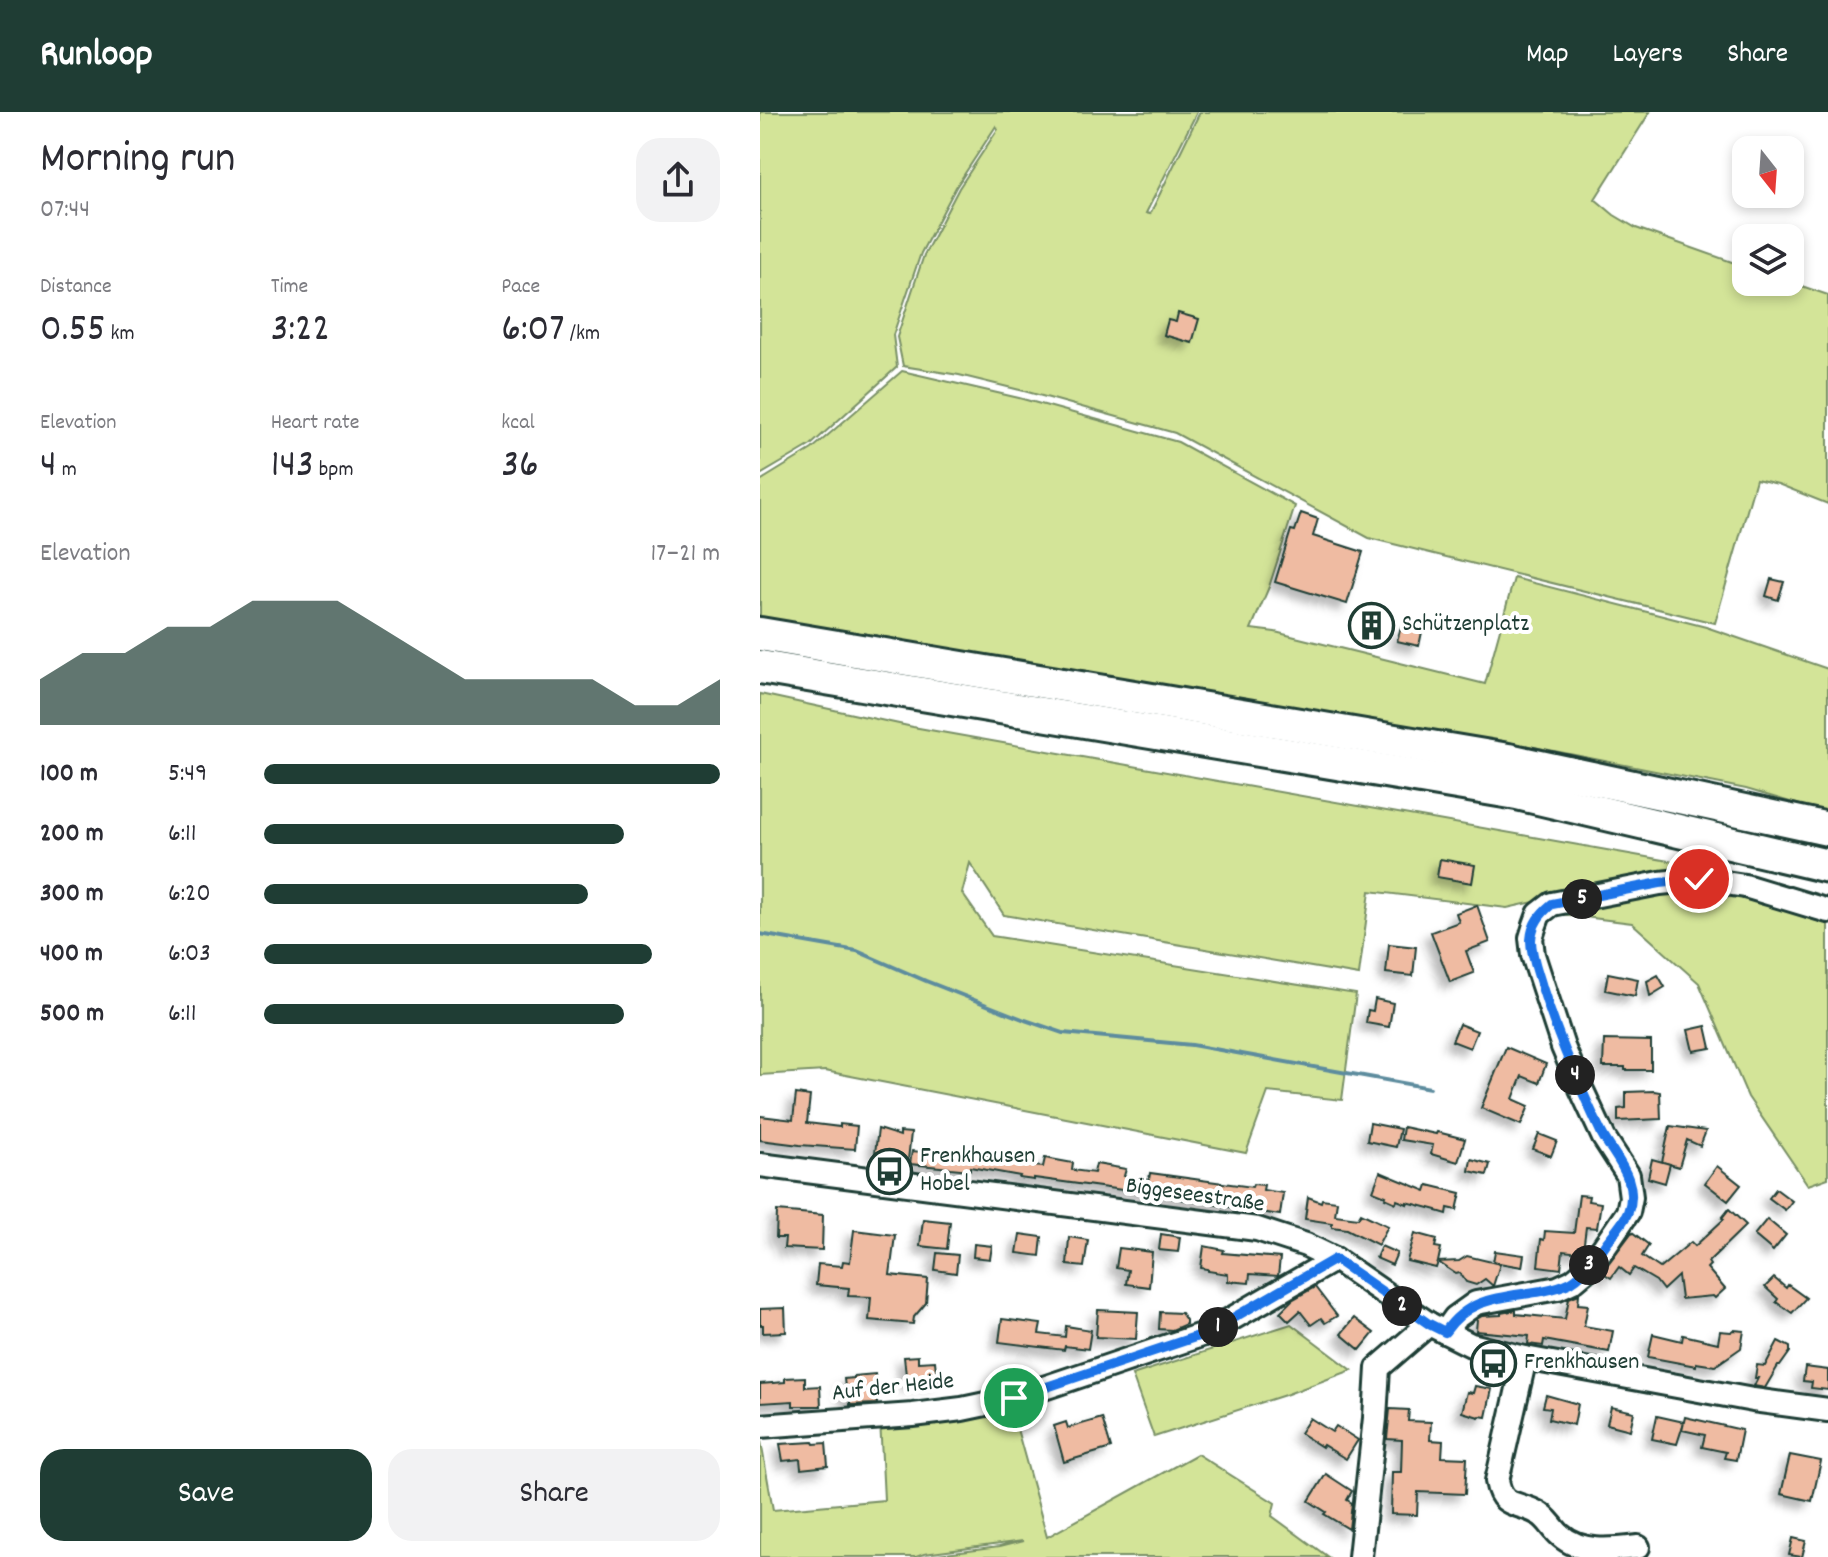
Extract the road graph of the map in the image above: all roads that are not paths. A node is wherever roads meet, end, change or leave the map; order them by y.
1 (760, 634) edge
2 (760, 667) edge
3 (1828, 829) edge
4 (1828, 866) edge
5 (1828, 911) edge
6 (760, 1165) edge
7 (1335, 1259) junction
8 (1437, 1328) junction
9 (1525, 1358) junction
10 (1828, 1410) edge
11 (760, 1426) edge
12 (1638, 1547) dead end
13 (1360, 1557) edge

1 - 3 highway
2 - 4 highway
5 - 8 street
6 - 7 street, Biggeseestraße
7 - 8 street, Biggeseestraße
7 - 11 street, Auf der Heide
8 - 9 street, Biggeseestraße
8 - 13 street
9 - 10 street, Biggeseestraße
9 - 12 street

